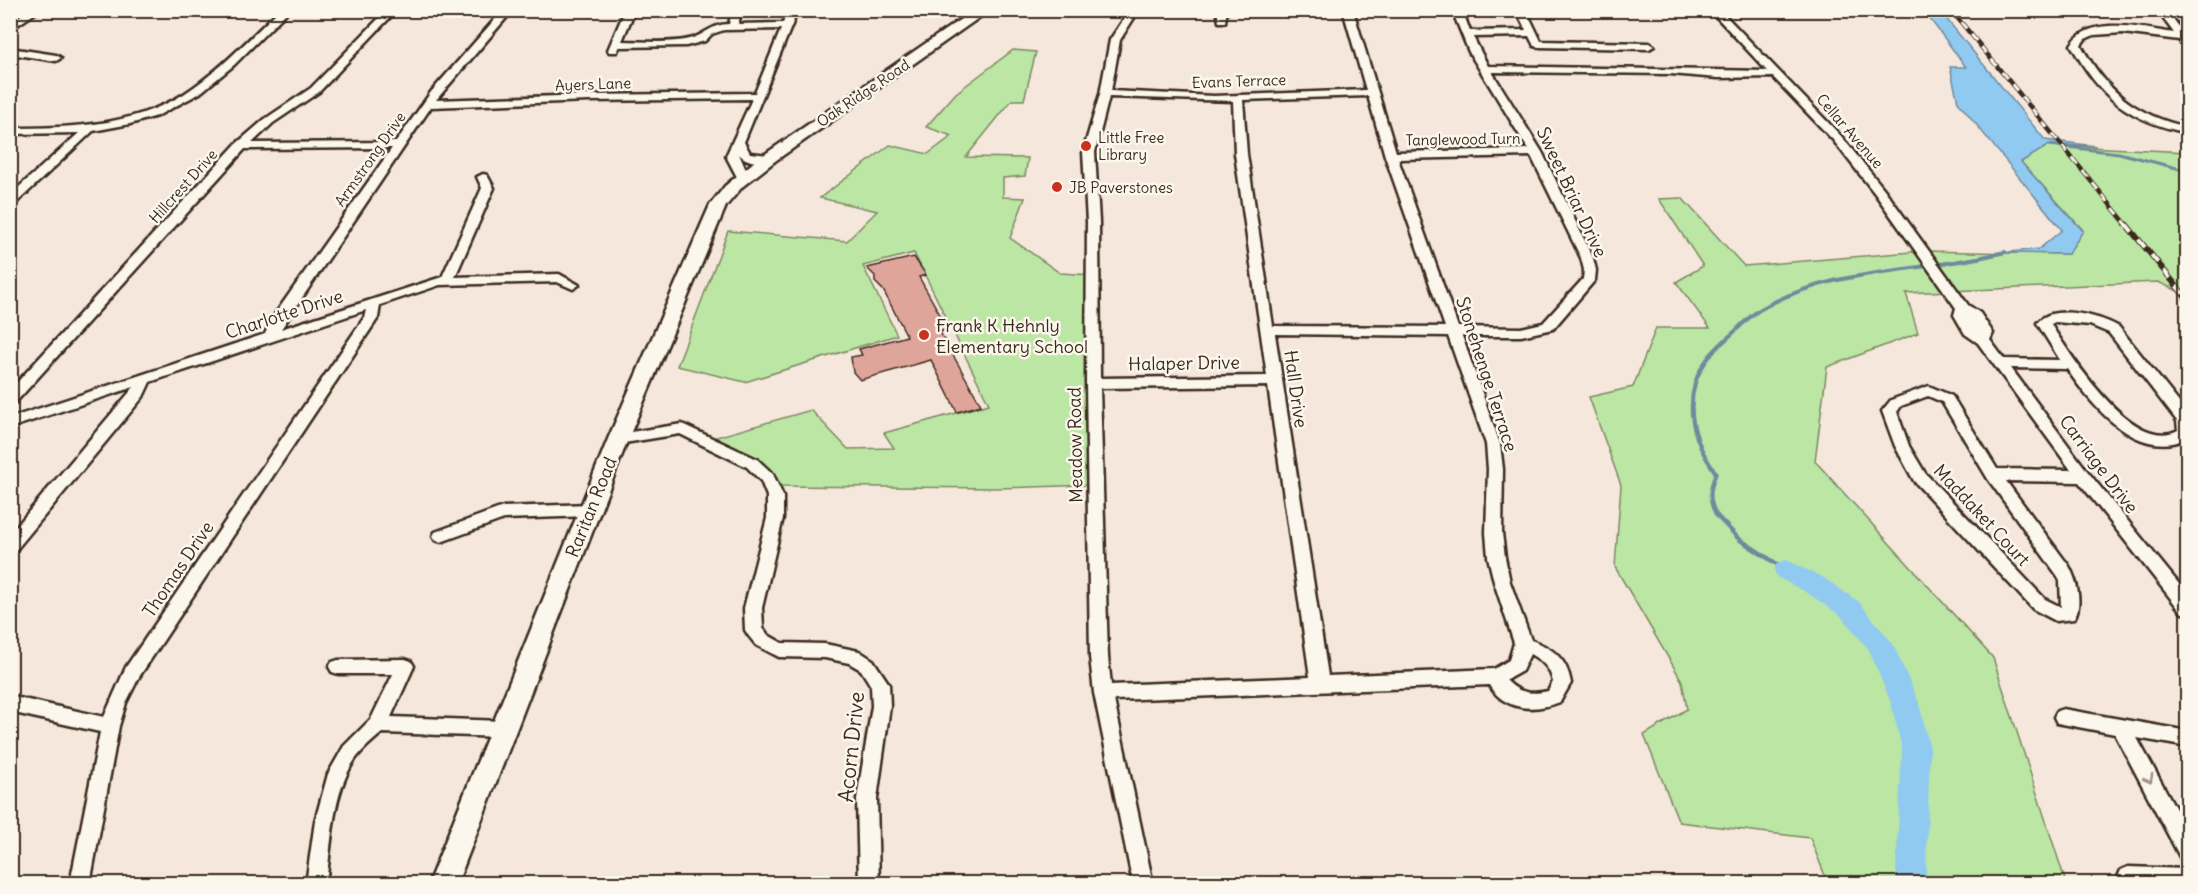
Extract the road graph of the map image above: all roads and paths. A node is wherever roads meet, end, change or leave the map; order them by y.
1 (36, 10) edge
2 (285, 10) edge
3 (393, 10) edge
4 (509, 10) edge
5 (630, 10) edge
6 (737, 10) edge
7 (794, 10) edge
8 (984, 10) edge
9 (1135, 10) edge
10 (1348, 10) edge
11 (1457, 10) edge
12 (1521, 10) edge
13 (1714, 10) edge
14 (2161, 10) edge
15 (733, 26) junction
16 (788, 26) junction
17 (10, 27) edge
18 (1531, 33) junction
19 (1467, 34) junction
20 (2185, 40) edge
21 (1649, 46) dead end
22 (10, 51) edge
23 (56, 58) dead end
24 (1484, 69) junction
25 (1774, 74) junction
26 (1373, 93) junction
27 (1105, 94) junction
28 (759, 96) junction
29 (1238, 98) junction
30 (427, 104) junction
31 (88, 130) junction
32 (2187, 130) edge
33 (10, 131) edge
34 (739, 143) junction
35 (397, 145) junction
36 (240, 146) junction
37 (1536, 152) junction
38 (1391, 156) junction
39 (769, 158) junction
40 (483, 177) dead end
41 (743, 177) junction
42 (10, 202) edge
43 (448, 279) junction
44 (573, 285) dead end
45 (1947, 286) joint
46 (374, 303) junction
47 (1268, 330) junction
48 (1453, 331) junction
49 (271, 337) junction
50 (1998, 363) junction
51 (2072, 365) junction
52 (144, 379) junction
53 (1275, 381) junction
54 (1093, 383) junction
55 (10, 400) edge
56 (10, 423) edge
57 (618, 439) junction
58 (1993, 475) junction
59 (2083, 476) junction
60 (590, 510) junction
61 (441, 536) dead end
62 (10, 546) edge
63 (2187, 608) edge
64 (1523, 645) junction
65 (338, 667) dead end
66 (1494, 677) junction
67 (1320, 684) junction
68 (1103, 693) junction
69 (10, 704) edge
70 (2063, 717) dead end
71 (378, 725) junction
72 (110, 726) junction
73 (2121, 727) junction
74 (503, 729) junction
75 (2187, 739) edge
76 (2187, 852) edge
77 (2128, 877) dead end
78 (2187, 879) edge
79 (80, 884) edge
80 (316, 884) edge
81 (442, 884) edge
82 (869, 884) edge
83 (1143, 884) edge

1 - 17 street
2 - 31 street
3 - 36 street, Hillcrest Drive
4 - 30 street, Armstrong Drive
5 - 15 street
6 - 15 street
7 - 16 street
8 - 39 main road, Oak Ridge Road
9 - 27 street, Meadow Road
10 - 26 street, Stonehenge Terrace
11 - 19 street, Sweet Briar Drive
12 - 18 street
13 - 25 street, Cellar Avenue
14 - 20 street
15 - 16 street
16 - 28 street
18 - 19 street
18 - 21 street
19 - 24 street, Sweet Briar Drive
20 - 32 street
22 - 23 street
24 - 25 street
24 - 37 street, Sweet Briar Drive
25 - 45 street, Cellar Avenue
26 - 29 street, Evans Terrace
26 - 38 street, Stonehenge Terrace
27 - 29 street, Evans Terrace
27 - 54 street, Meadow Road
28 - 30 street, Ayers Lane
28 - 34 street
29 - 47 street, Hall Drive
30 - 35 street, Armstrong Drive
31 - 33 street
31 - 42 street
34 - 39 street
34 - 41 street
35 - 36 street
35 - 49 street, Armstrong Drive
36 - 55 street, Hillcrest Drive
37 - 38 street, Tanglewood Turn
37 - 48 street, Sweet Briar Drive
38 - 48 street, Stonehenge Terrace
39 - 41 main road, Oak Ridge Road
40 - 43 street
41 - 57 main road, Raritan Road
43 - 44 street, Charlotte Drive
43 - 46 street, Charlotte Drive
45 - 50 street, Carriage Drive
46 - 49 street, Charlotte Drive
46 - 72 street, Thomas Drive
47 - 48 street, Sweet Briar Drive
47 - 53 street, Hall Drive
48 - 64 street, Stonehenge Terrace
49 - 52 street, Charlotte Drive
50 - 51 street
50 - 59 street, Carriage Drive
51 - 51 street
52 - 56 street, Charlotte Drive
52 - 62 street
53 - 54 street, Halaper Drive
53 - 67 street, Hall Drive
54 - 68 street, Meadow Road
57 - 60 main road, Raritan Road
57 - 82 street, Acorn Drive
58 - 58 street, Maddaket Court
58 - 59 street, Maddaket Court
59 - 63 street, Carriage Drive
60 - 61 street
60 - 74 main road, Raritan Road
64 - 66 street
64 - 66 street
65 - 71 street
66 - 67 street
67 - 68 street
68 - 83 street, Meadow Road
69 - 72 street
70 - 73 street
71 - 74 street
71 - 80 street
72 - 79 street, Thomas Drive
73 - 75 street
73 -> 76 street
74 - 81 main road, Raritan Road
77 - 78 street

